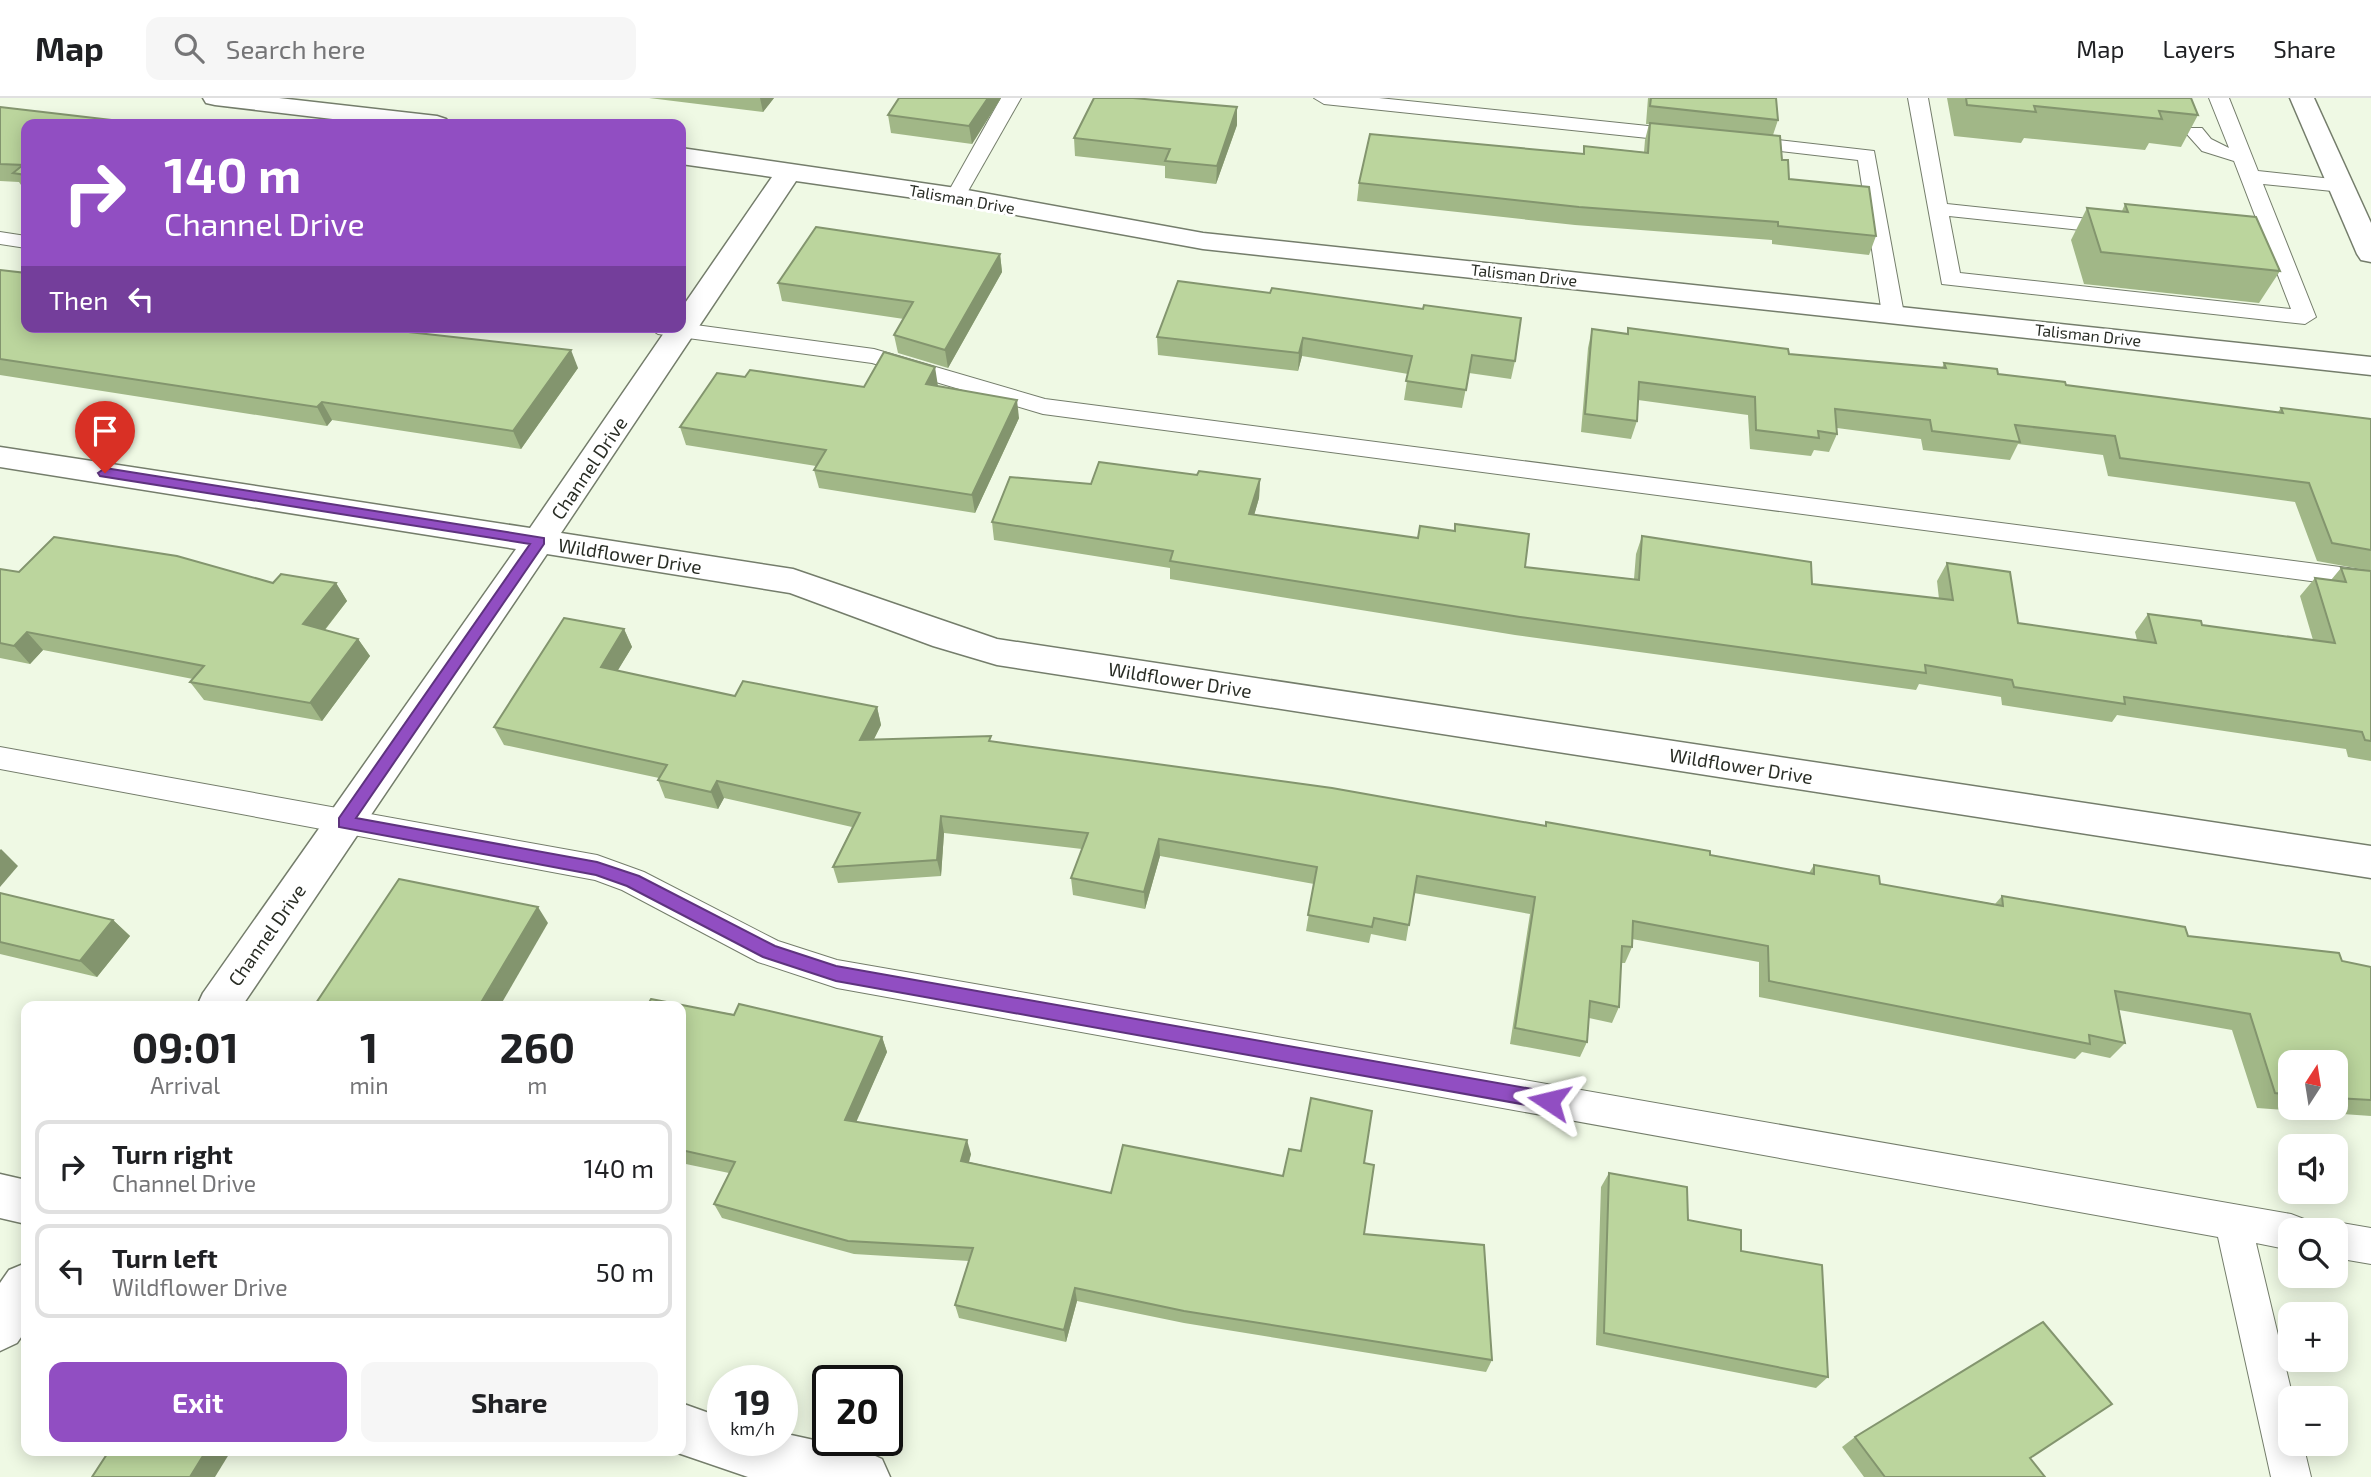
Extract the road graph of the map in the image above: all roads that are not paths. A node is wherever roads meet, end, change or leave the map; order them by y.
1 (215, 98) edge
2 (1011, 98) edge
3 (1324, 98) edge
4 (1918, 98) edge
5 (2302, 98) edge
6 (2214, 100) edge
7 (394, 119) edge
8 (2195, 132) edge
9 (686, 157) edge
10 (2245, 167) junction
11 (789, 171) junction
12 (2342, 186) junction
13 (956, 196) junction
14 (1938, 209) junction
15 (2140, 230) edge
16 (0, 238) edge
17 (21, 241) edge
18 (2248, 241) edge
19 (2275, 244) junction
20 (2371, 254) edge
21 (686, 308) edge
22 (1893, 314) junction
23 (686, 331) edge
24 (668, 333) edge
25 (2371, 366) edge
26 (0, 457) edge
27 (539, 541) junction
28 (2371, 580) edge
29 (0, 758) edge
30 (344, 823) junction
31 (2371, 862) edge
32 (221, 1001) edge
33 (0, 1196) edge
34 (21, 1201) edge
35 (2234, 1223) junction
36 (2278, 1230) edge
37 (2348, 1242) edge
38 (2371, 1246) edge
39 (21, 1294) edge
40 (0, 1326) edge
41 (686, 1431) edge
42 (864, 1477) edge
43 (2291, 1477) edge

1 - 7 street
2 - 13 lane
3 - 22 lane
4 - 14 lane
5 - 12 street
6 - 10 lane
8 - 10 lane
9 - 11 street, Talisman Drive
10 - 12 lane
10 - 19 lane
11 - 13 street, Talisman Drive
11 - 21 street, Channel Drive
12 - 20 street
13 - 22 street, Talisman Drive
14 - 15 lane
14 - 19 lane
16 - 17 lane
18 - 19 lane
22 - 25 street, Talisman Drive
23 - 28 lane
24 - 27 street, Channel Drive
26 - 27 street, Wildflower Drive
27 - 30 street, Channel Drive
27 - 31 street, Wildflower Drive
29 - 30 lane
30 - 32 street, Channel Drive
30 - 35 lane
33 - 34 street
35 - 36 lane
35 - 43 lane
37 - 38 lane
39 - 40 street
41 - 42 street

